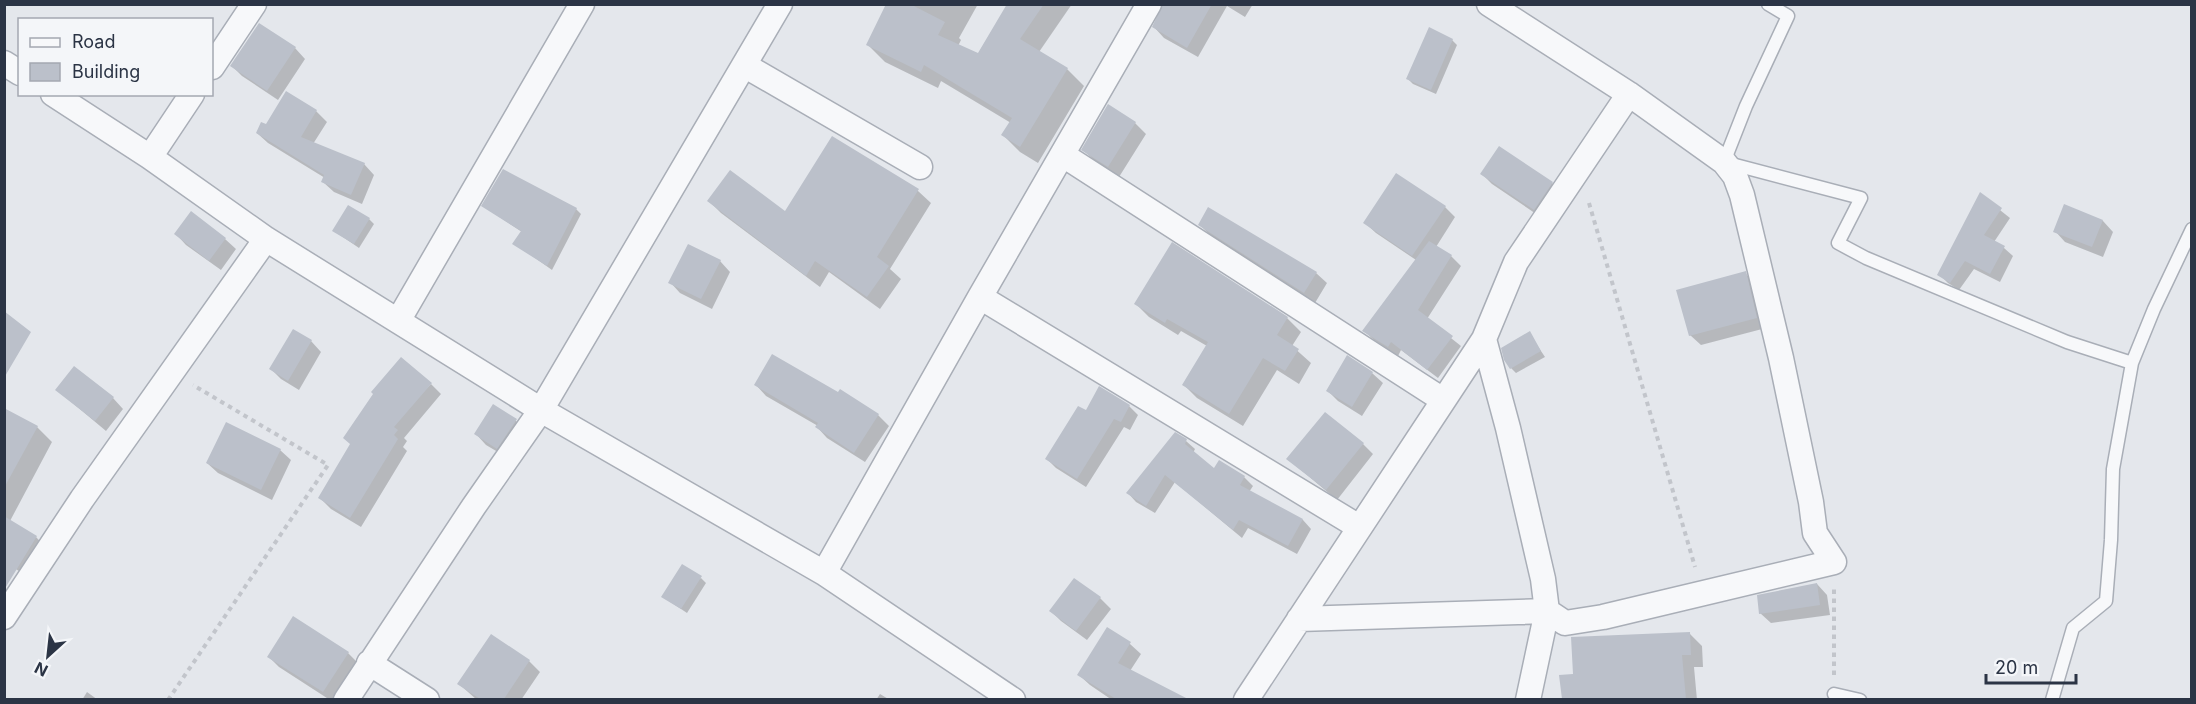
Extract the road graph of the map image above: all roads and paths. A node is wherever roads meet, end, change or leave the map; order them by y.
1 (254, 4) edge
2 (582, 4) edge
3 (780, 4) edge
4 (1149, 4) edge
5 (1489, 4) edge
6 (1768, 4) edge
7 (4, 63) edge
8 (213, 65) edge
9 (744, 65) junction
10 (18, 72) edge
11 (1629, 94) junction
12 (56, 96) edge
13 (191, 96) edge
14 (1063, 155) junction
15 (150, 157) junction
16 (1724, 162) junction
17 (920, 167) dead end
18 (1579, 170) junction
19 (2192, 229) edge
20 (266, 239) junction
21 (980, 297) junction
22 (398, 321) junction
23 (1484, 339) junction
24 (2132, 363) junction
25 (172, 373) junction
26 (1443, 400) junction
27 (541, 410) junction
28 (1359, 527) junction
29 (1834, 562) junction
30 (824, 573) junction
31 (12, 591) edge
32 (1702, 592) junction
33 (1547, 611) junction
34 (4, 617) edge
35 (1299, 620) junction
36 (369, 663) junction
37 (1834, 694) joint
38 (168, 699) edge
39 (346, 699) edge
40 (427, 699) edge
41 (1013, 699) edge
42 (1246, 699) edge
43 (1528, 699) edge
44 (1860, 699) edge
45 (2052, 699) edge

1 - 8 street
2 - 22 street
3 - 9 street
4 - 14 street
5 - 11 street
6 - 16 lane
7 - 10 street
9 - 17 street
9 - 27 street
11 - 16 street
11 - 18 street
12 - 15 street
13 - 15 street
14 - 21 street
14 - 26 street
15 - 20 street
16 - 24 lane
16 - 29 street
18 - 23 street
18 - 32 path
19 - 24 lane
20 - 22 street
20 - 25 street
21 - 28 street
21 - 30 street
22 - 27 street
23 - 26 street
23 - 33 street
24 - 45 lane
25 - 31 street
25 - 38 path
26 - 28 street
27 - 30 street
27 - 36 street
28 - 35 street
29 - 32 street
29 - 37 path
30 - 41 street
31 - 34 street
32 - 33 street
33 - 35 street
33 - 43 street
35 - 42 street
36 - 39 street
36 - 40 street
37 - 44 lane

